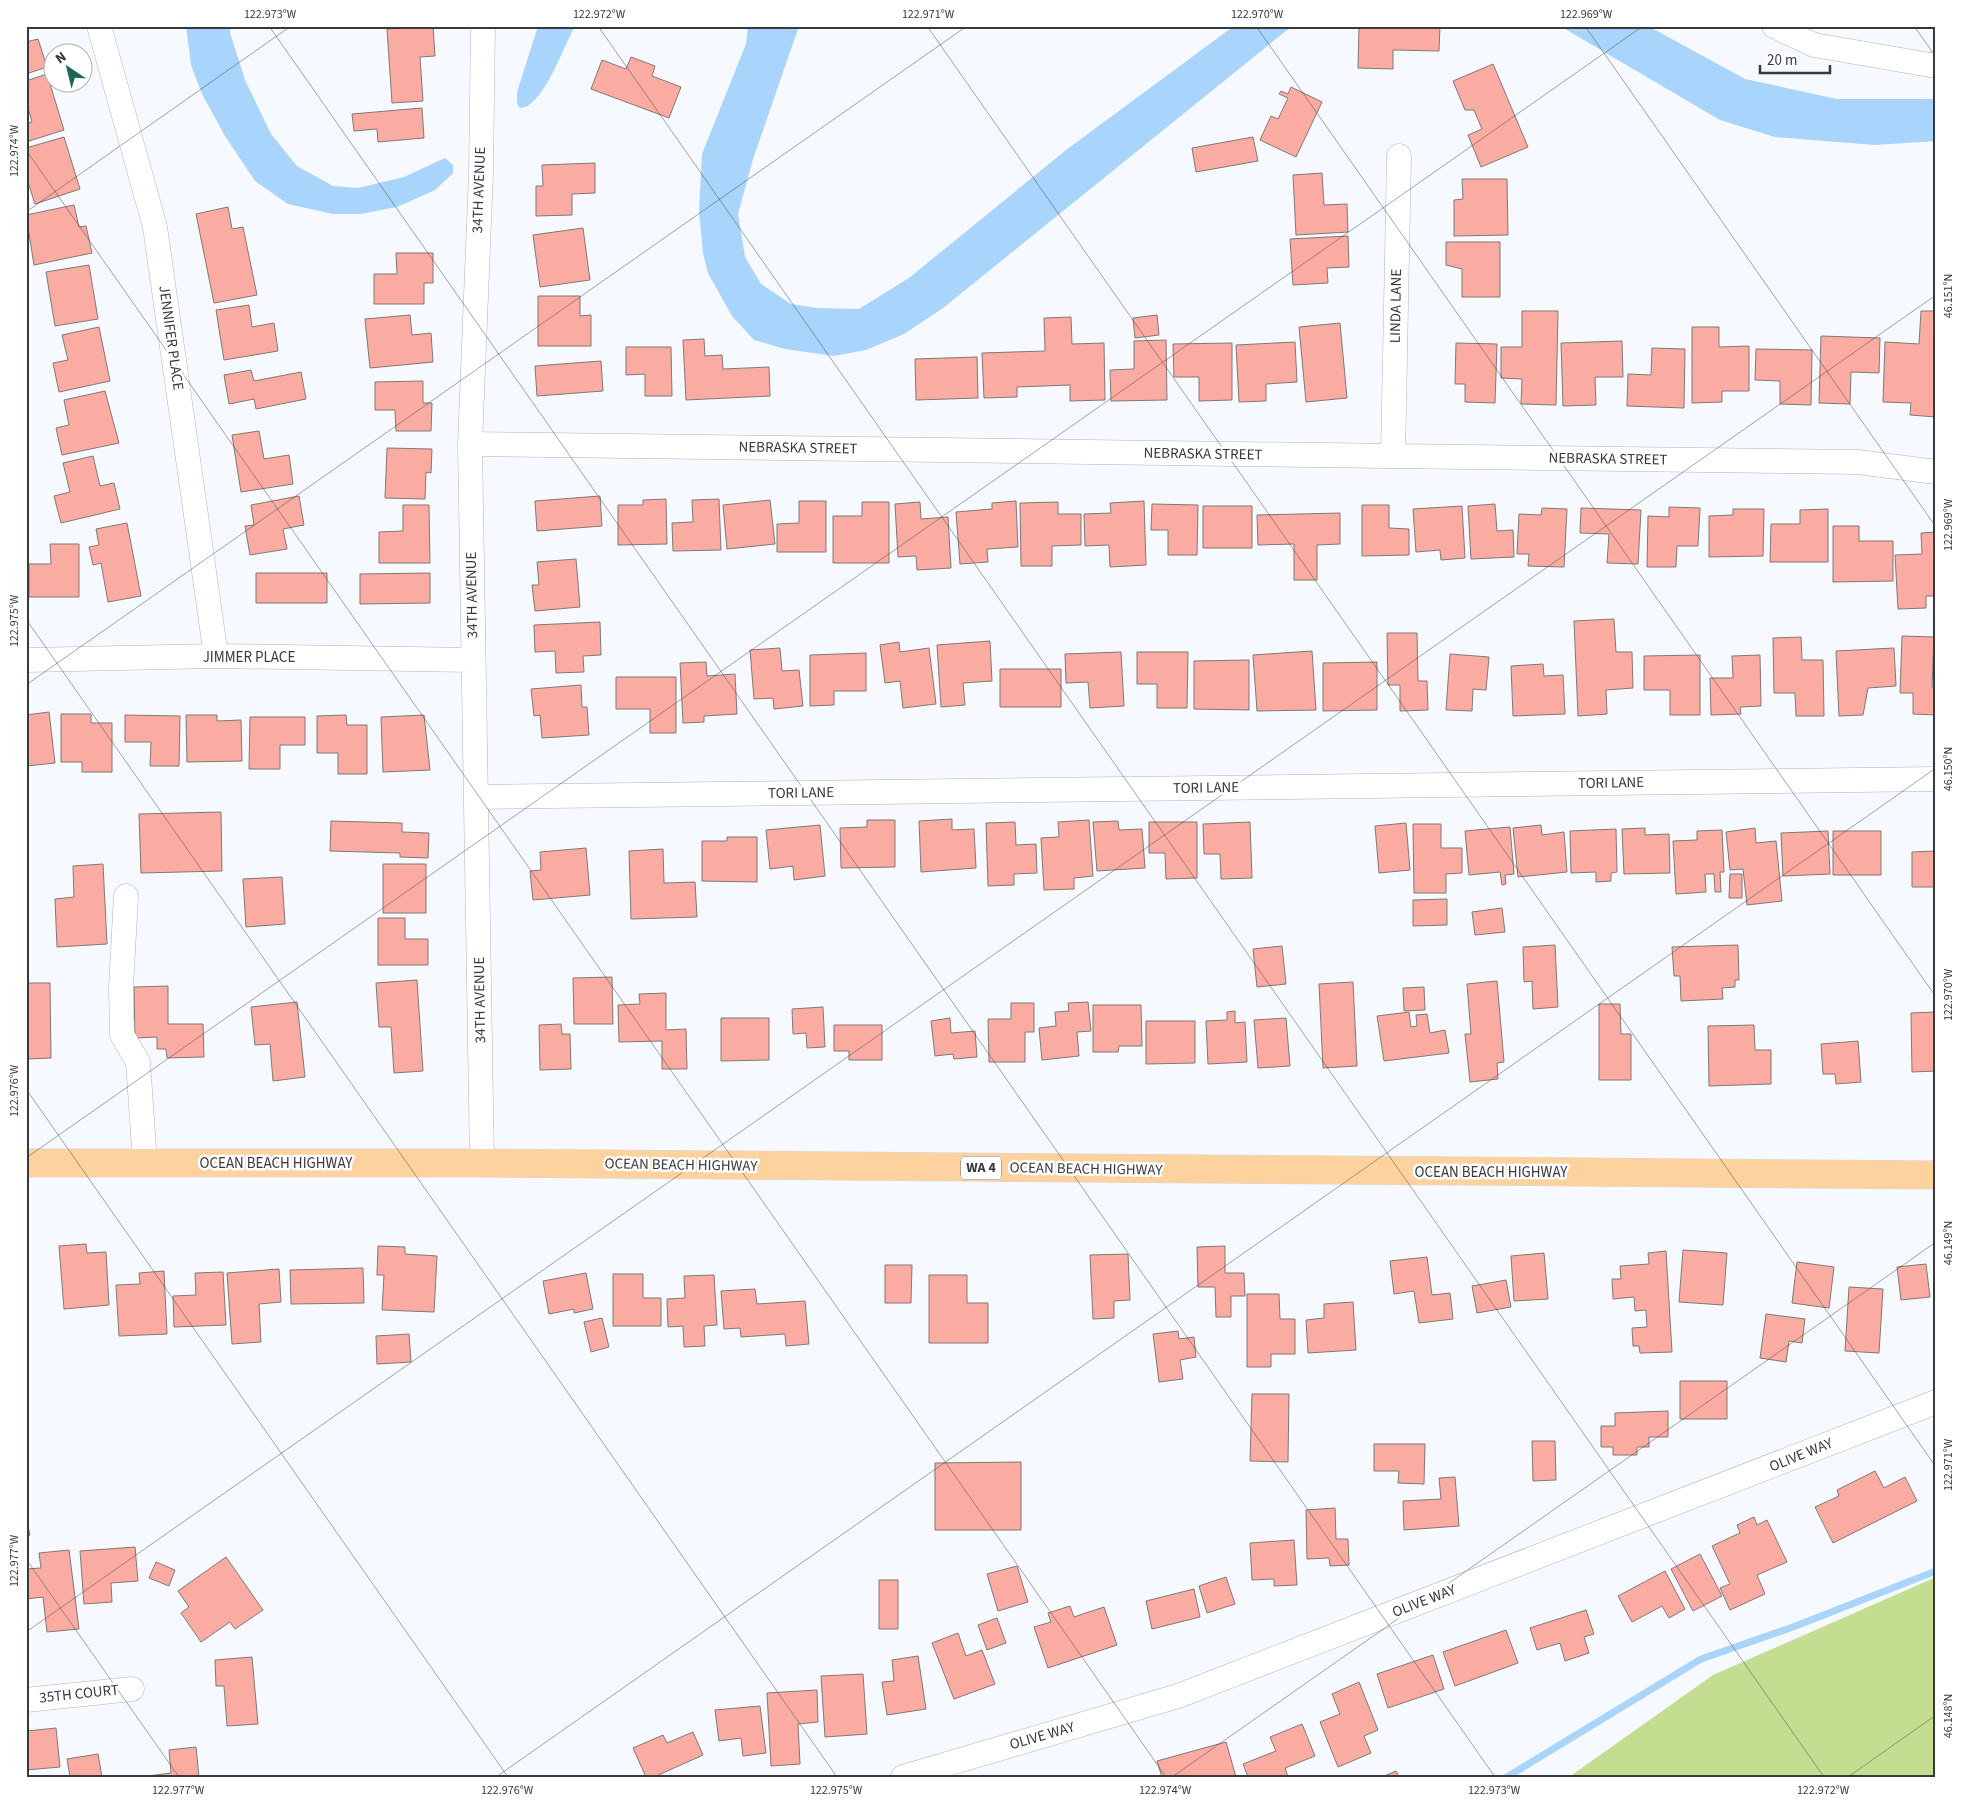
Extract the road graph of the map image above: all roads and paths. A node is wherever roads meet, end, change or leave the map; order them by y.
1 (99, 26) edge
2 (483, 26) edge
3 (1774, 26) edge
4 (1936, 64) edge
5 (1398, 156) dead end
6 (470, 444) junction
7 (1392, 456) junction
8 (1936, 472) edge
9 (216, 656) junction
10 (26, 660) edge
11 (472, 660) junction
12 (1936, 779) edge
13 (477, 798) junction
14 (126, 896) dead end
15 (26, 1163) edge
16 (482, 1163) junction
17 (145, 1164) junction
18 (1936, 1175) edge
19 (1936, 1402) edge
20 (132, 1689) dead end
21 (26, 1700) edge
22 (903, 1777) edge

1 - 9 street, JENNIFER PLACE
2 - 6 street, 34TH AVENUE
3 - 4 street
5 - 7 street, LINDA LANE
6 - 7 street, NEBRASKA STREET
6 - 11 street, 34TH AVENUE
7 - 8 street, NEBRASKA STREET
9 - 10 street, JIMMER PLACE
9 - 11 street, JIMMER PLACE
11 - 13 street, 34TH AVENUE
12 - 13 street, TORI LANE
13 - 16 street, 34TH AVENUE
14 - 17 street
15 - 17 main road, OCEAN BEACH HIGHWAY / WA 4
16 - 17 main road, OCEAN BEACH HIGHWAY / WA 4
16 - 18 main road, OCEAN BEACH HIGHWAY / WA 4
19 - 22 street, OLIVE WAY
20 - 21 street, 35TH COURT

